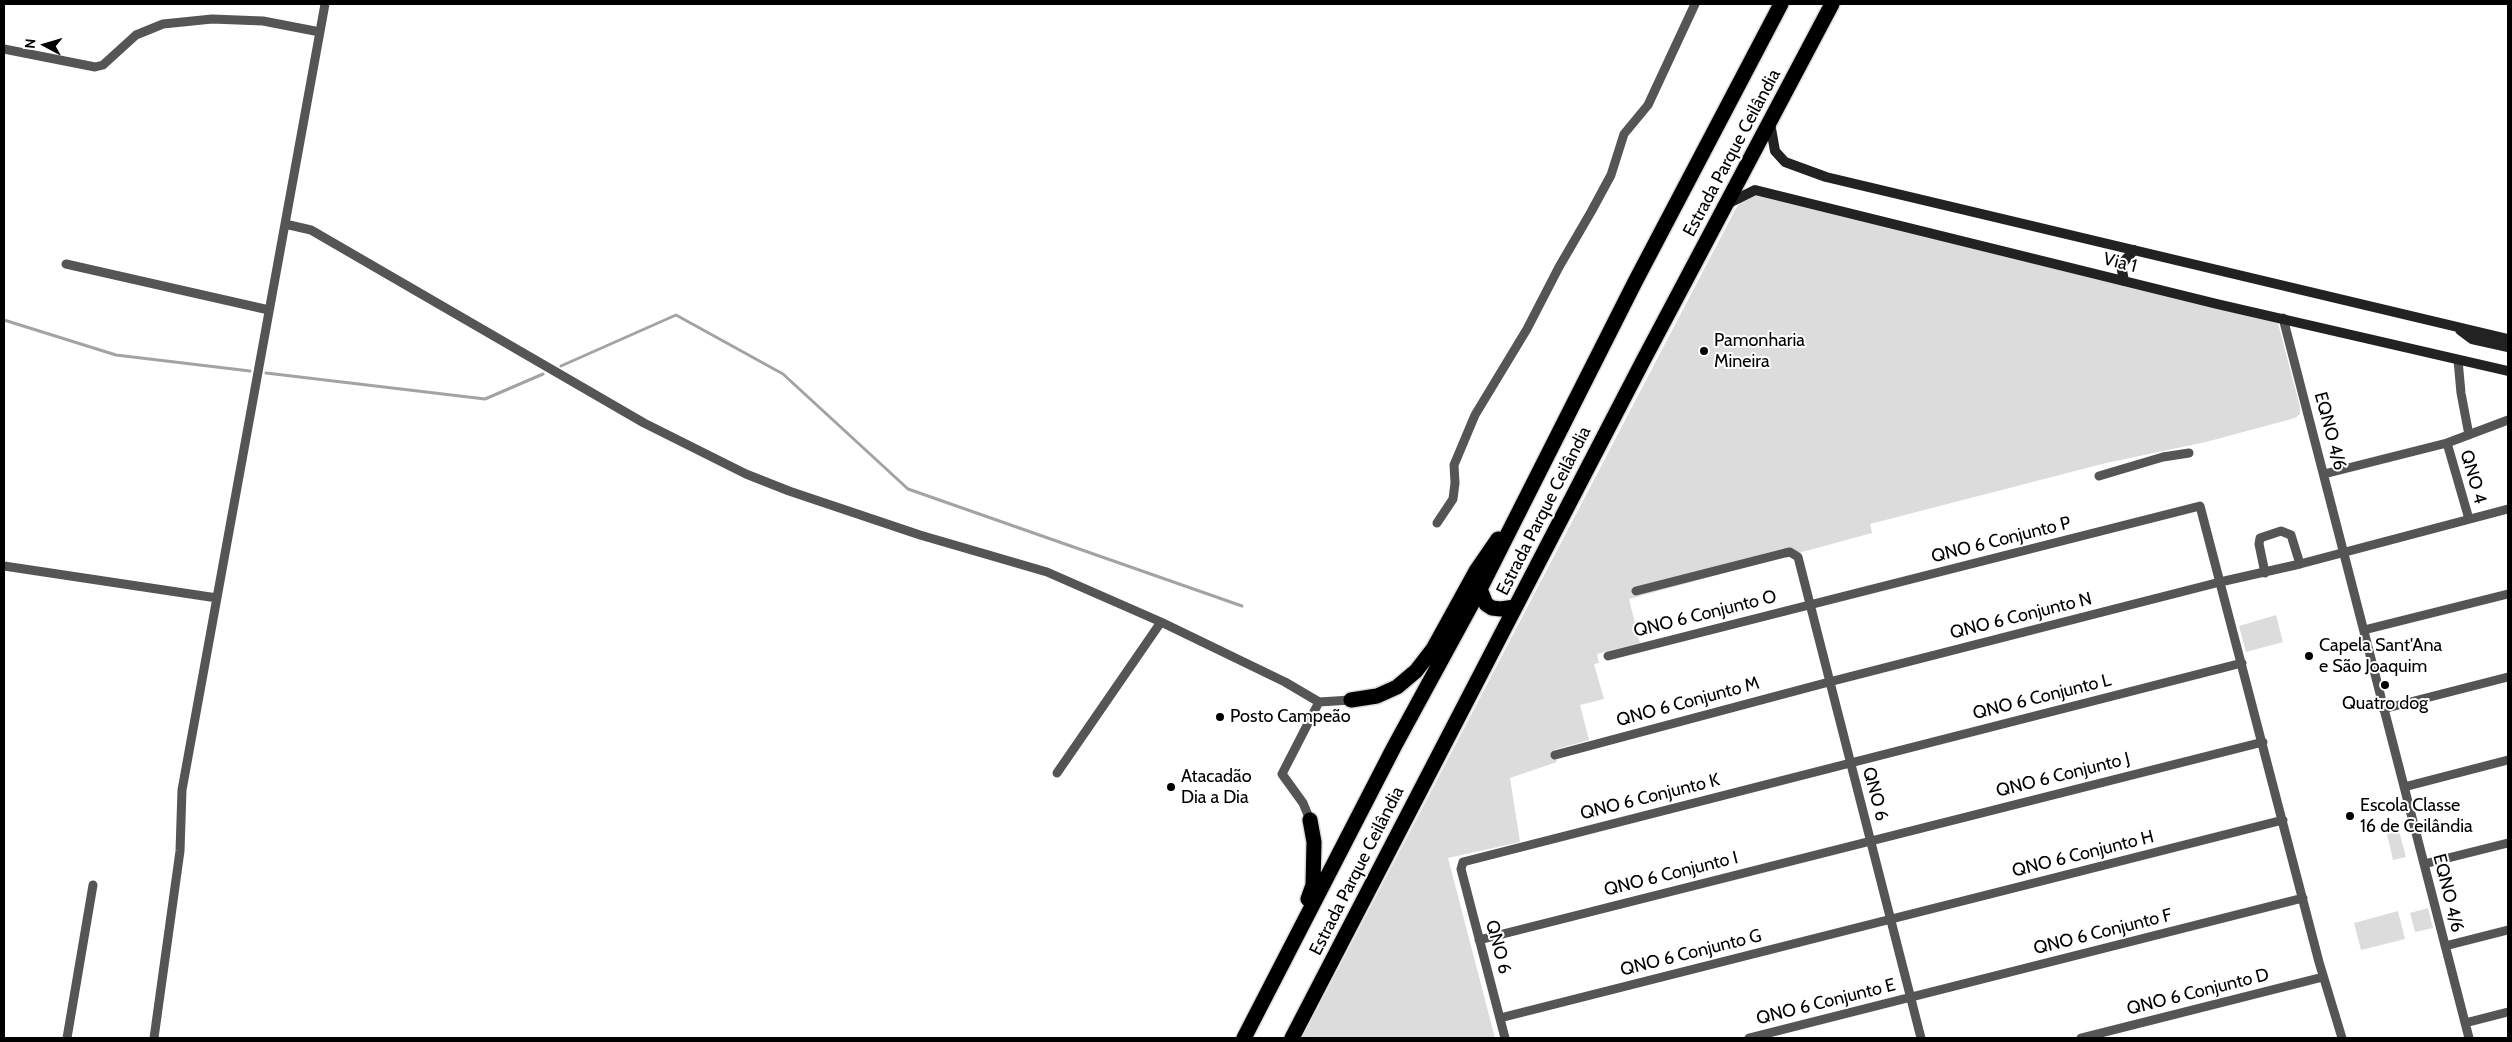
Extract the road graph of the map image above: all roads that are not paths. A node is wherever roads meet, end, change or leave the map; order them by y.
1 (325, 4) edge
2 (1695, 4) edge
3 (1781, 4) edge
4 (1832, 4) edge
5 (320, 32) junction
6 (4, 50) edge
7 (1770, 121) junction
8 (1727, 204) junction
9 (285, 224) junction
10 (2134, 250) junction
11 (66, 264) dead end
12 (2124, 281) junction
13 (269, 310) junction
14 (2283, 318) junction
15 (2456, 328) junction
16 (2508, 340) edge
17 (2508, 347) edge
18 (2458, 360) junction
19 (2508, 371) edge
20 (2508, 420) edge
21 (2468, 435) junction
22 (2447, 444) junction
23 (2188, 453) dead end
24 (2324, 474) junction
25 (2099, 476) dead end
26 (2508, 509) edge
27 (2469, 519) junction
28 (1436, 522) dead end
29 (1514, 525) junction
30 (2344, 553) junction
31 (2300, 564) junction
32 (4, 566) edge
33 (2265, 573) junction
34 (2220, 582) junction
35 (1480, 590) junction
36 (1636, 591) dead end
37 (2508, 594) edge
38 (217, 598) junction
39 (1810, 605) junction
40 (1515, 607) junction
41 (1161, 622) junction
42 (2364, 630) junction
43 (1608, 656) dead end
44 (2242, 664) junction
45 (2508, 677) edge
46 (1829, 682) junction
47 (1352, 700) joint
48 (1320, 702) junction
49 (2383, 709) junction
50 (2263, 742) junction
51 (1556, 755) dead end
52 (2508, 760) edge
53 (1849, 762) junction
54 (1057, 773) dead end
55 (2404, 787) junction
56 (1310, 820) joint
57 (2283, 820) junction
58 (1870, 840) junction
59 (2508, 843) edge
60 (2424, 864) junction
61 (1461, 865) joint
62 (93, 885) dead end
63 (2303, 898) junction
64 (1890, 919) junction
65 (2508, 930) edge
66 (1479, 940) junction
67 (2445, 946) junction
68 (1288, 951) junction
69 (2323, 977) junction
70 (1910, 997) junction
71 (2508, 1012) edge
72 (1500, 1018) junction
73 (2466, 1023) junction
74 (67, 1038) edge
75 (154, 1038) edge
76 (1244, 1038) edge
77 (1292, 1038) edge
78 (1505, 1038) edge
79 (1749, 1038) edge
80 (1921, 1038) edge
81 (2081, 1038) edge
82 (2342, 1038) edge
83 (2469, 1038) edge

1 - 5 street
2 - 28 street
3 - 29 highway, Estrada Parque Ceilândia
4 - 7 highway, Estrada Parque Ceilândia
5 - 6 street
5 - 9 street
7 - 8 highway, Estrada Parque Ceilândia
7 - 10 main road, Via 1
8 - 12 main road, Via 1
8 - 40 highway, Estrada Parque Ceilândia
9 - 13 street
9 - 41 street
10 - 12 main road
10 - 15 main road, Via 1
11 - 13 street
12 - 14 main road, Via 1
13 - 38 street
14 - 18 main road, Via 1
14 - 24 street, EQNO 4/6
15 - 16 main road, Via 1
15 - 17 main road
18 - 19 main road, Via 1
18 - 21 street
20 - 21 street
21 - 22 street
22 - 24 street
22 - 27 street, QNO 4
23 - 25 street
24 - 30 street, EQNO 4/6
26 - 27 street
27 - 30 street
29 - 35 highway, Estrada Parque Ceilândia
29 - 47 highway
30 - 31 street
30 - 42 street, EQNO 4/6
31 - 33 street
31 - 33 street
32 - 38 street
33 - 34 street
34 - 39 street, QNO 6 Conjunto P
34 - 44 street
34 - 46 street, QNO 6 Conjunto N
35 - 40 highway
35 - 68 highway, Estrada Parque Ceilândia
36 - 39 street, QNO 6
37 - 42 street
38 - 75 street
39 - 43 street, QNO 6 Conjunto O
39 - 46 street, QNO 6
40 - 77 highway, Estrada Parque Ceilândia
41 - 48 street
41 - 54 street
42 - 49 street, EQNO 4/6
44 - 50 street
44 - 53 street, QNO 6 Conjunto L
45 - 49 street
46 - 51 street, QNO 6 Conjunto M
46 - 53 street, QNO 6
47 - 48 street
48 - 56 street
49 - 55 street, EQNO 4/6
50 - 57 street
50 - 58 street, QNO 6 Conjunto J
52 - 55 street
53 - 58 street, QNO 6
53 - 61 street, QNO 6 Conjunto K
55 - 60 street, EQNO 4/6
56 - 68 highway
57 - 63 street
57 - 64 street, QNO 6 Conjunto H
58 - 64 street, QNO 6
58 - 66 street, QNO 6 Conjunto I
59 - 60 street
60 - 67 street, EQNO 4/6
61 - 66 street, QNO 6
62 - 74 street
63 - 69 street
63 - 70 street, QNO 6 Conjunto F
64 - 70 street, QNO 6
64 - 72 street, QNO 6 Conjunto G
65 - 67 street
66 - 72 street, QNO 6
67 - 73 street, EQNO 4/6
68 - 76 highway, Estrada Parque Ceilândia
69 - 81 street, QNO 6 Conjunto D
69 - 82 street
70 - 79 street, QNO 6 Conjunto E
70 - 80 street, QNO 6
71 - 73 street
72 - 78 street, QNO 6
73 - 83 street, EQNO 4/6

